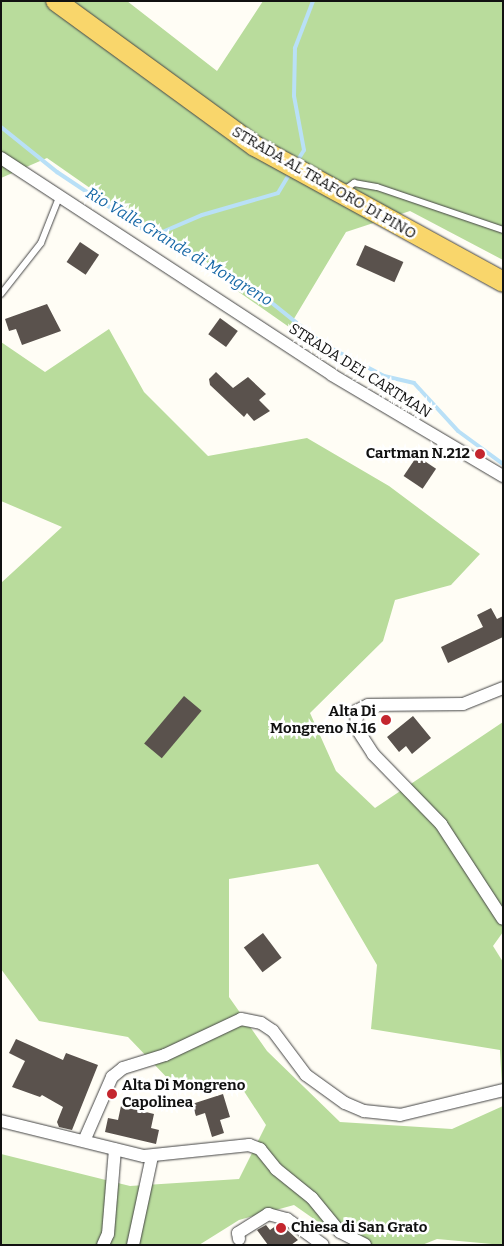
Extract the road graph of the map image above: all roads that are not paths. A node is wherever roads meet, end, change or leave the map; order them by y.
1 (56, 1) edge
2 (1, 158) edge
3 (60, 194) junction
4 (340, 194) junction
5 (503, 230) edge
6 (503, 282) edge
7 (1, 294) edge
8 (503, 476) edge
9 (503, 688) edge
10 (503, 919) edge
11 (503, 1090) edge
12 (1, 1121) edge
13 (84, 1141) junction
14 (115, 1149) junction
15 (152, 1156) junction
16 (239, 1239) dead end
17 (103, 1245) edge
18 (134, 1245) edge
19 (323, 1245) edge
20 (365, 1245) edge

1 - 4 main road, STRADA AL TRAFORO DI PINO
2 - 3 street, STRADA DEL CARTMAN
3 - 7 lane
3 - 8 street, STRADA DEL CARTMAN
4 - 5 lane
4 - 6 main road, STRADA AL TRAFORO DI PINO
9 - 10 street
11 - 13 street
12 - 13 street
13 - 14 street
14 - 15 street
14 - 17 street
15 - 18 street
15 - 20 street
16 - 19 street

